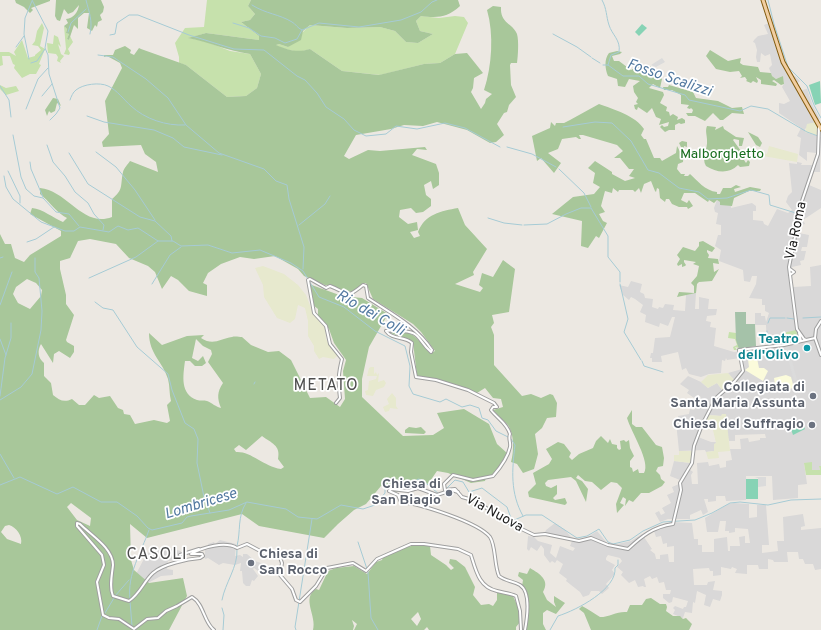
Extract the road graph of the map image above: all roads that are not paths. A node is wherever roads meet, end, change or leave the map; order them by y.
1 (763, 0) edge
2 (820, 133) edge
3 (821, 321) edge
4 (815, 338) junction
5 (802, 340) junction
6 (821, 355) edge
7 (336, 404) dead end
8 (458, 493) junction
9 (202, 549) junction
10 (180, 555) dead end
11 (214, 630) edge
12 (521, 630) edge
13 (525, 630) edge

1 - 2 main road
2 - 5 street, Via Roma
3 - 4 street
4 - 5 street
4 - 6 street
5 - 8 street, Via Nuova
7 - 8 street
8 - 13 street, Via Nuova
9 - 10 street
9 - 11 street
9 - 12 street

